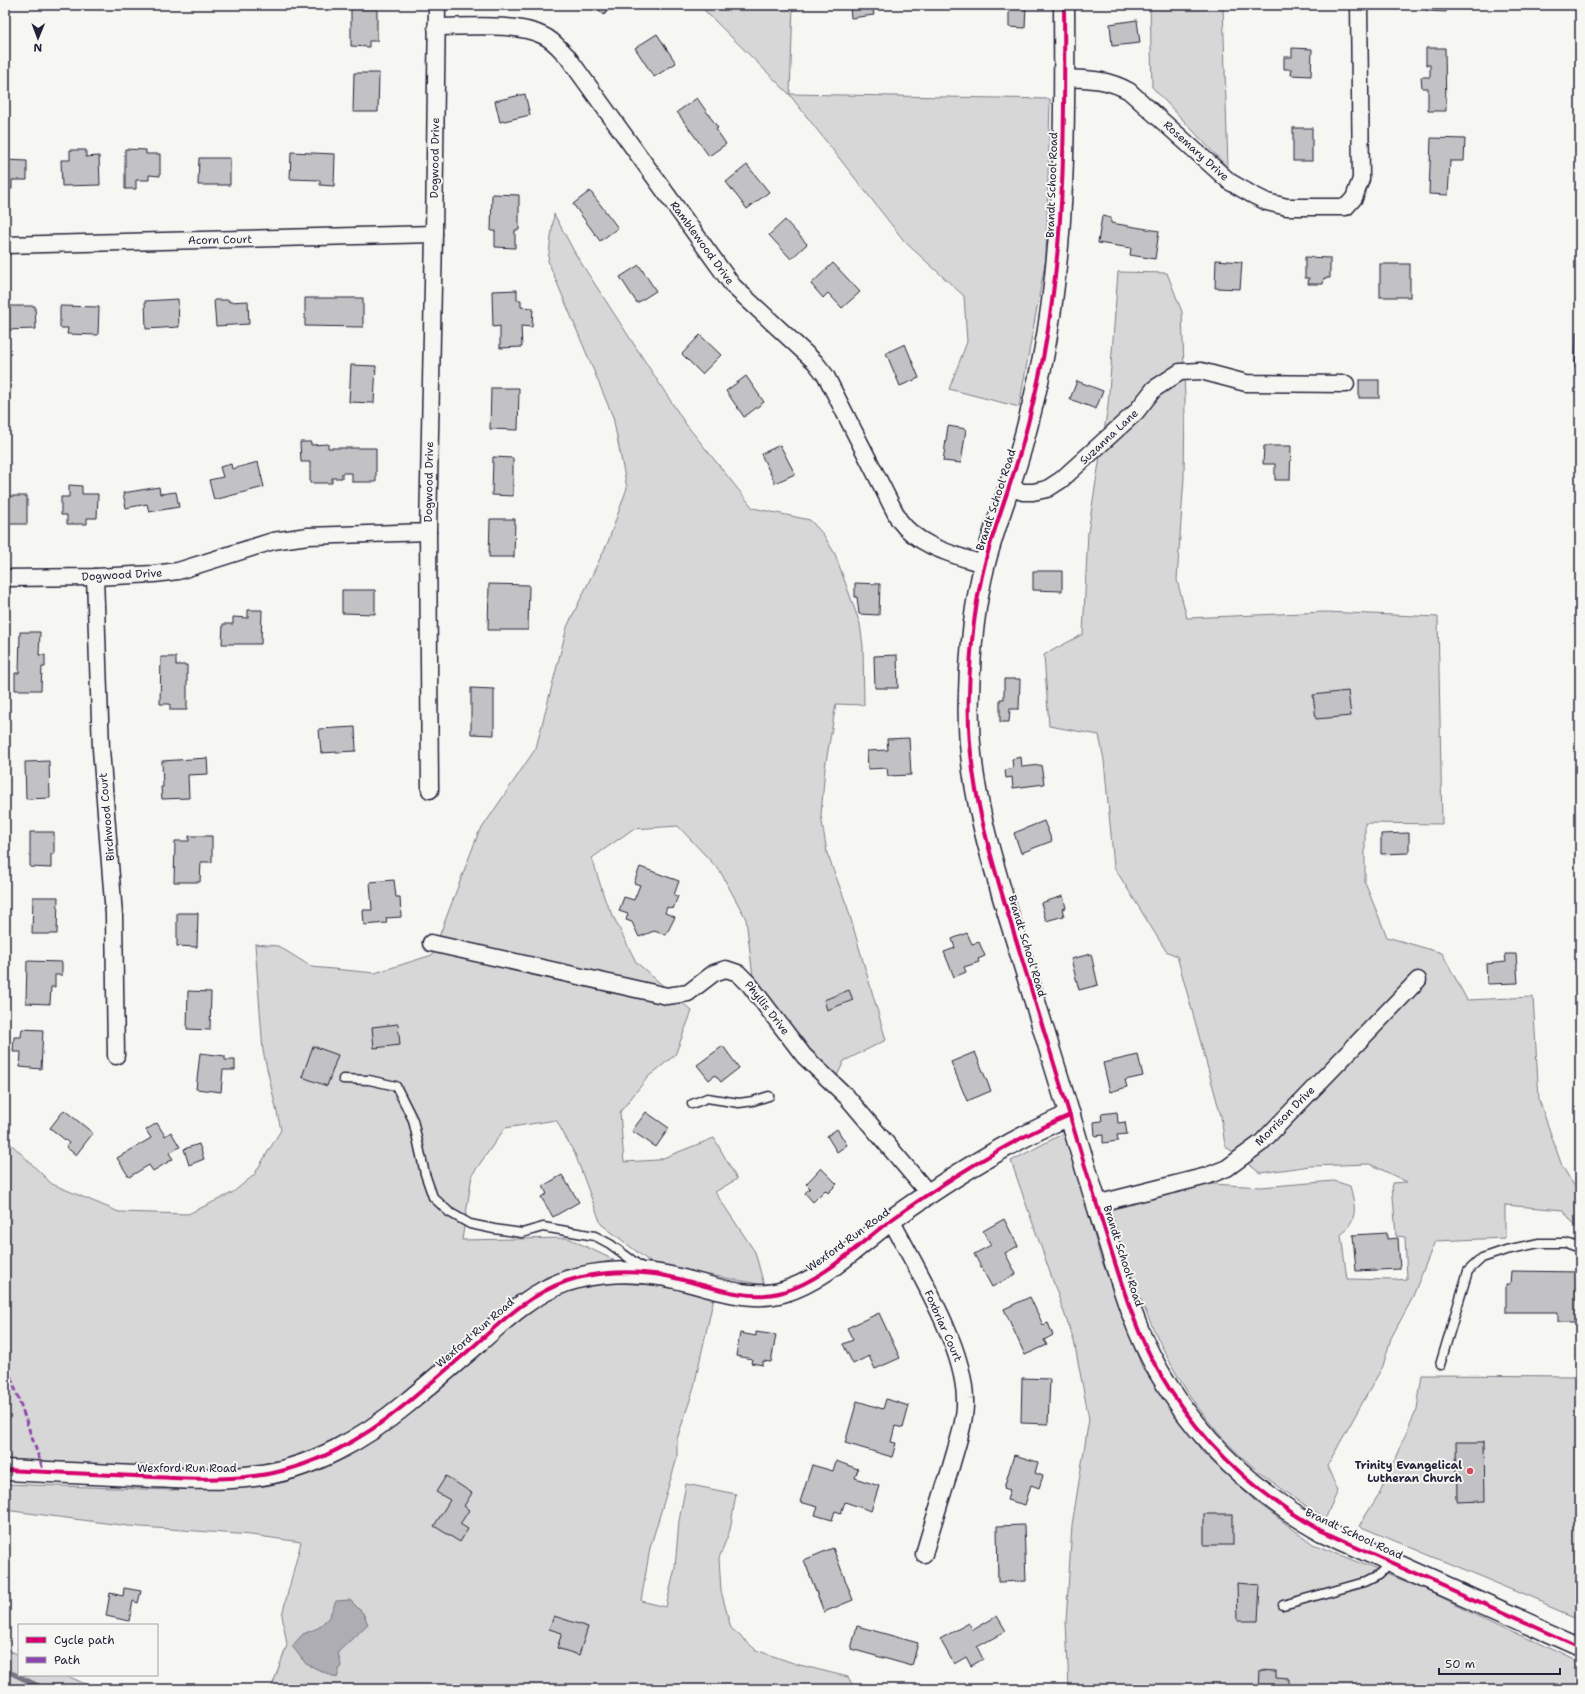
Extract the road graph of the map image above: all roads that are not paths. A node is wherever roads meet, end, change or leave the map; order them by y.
1 (436, 5) edge
2 (1064, 5) edge
3 (1359, 5) edge
4 (436, 26) junction
5 (1065, 78) junction
6 (434, 234) junction
7 (5, 245) edge
8 (1346, 384) dead end
9 (1009, 487) junction
10 (428, 532) junction
11 (984, 565) junction
12 (95, 577) junction
13 (5, 578) edge
14 (430, 790) dead end
15 (431, 943) dead end
16 (1418, 980) dead end
17 (116, 1056) dead end
18 (343, 1080) dead end
19 (769, 1096) dead end
20 (692, 1104) dead end
21 (1070, 1115) junction
22 (929, 1194) junction
23 (1096, 1204) junction
24 (891, 1220) junction
25 (1580, 1248) edge
26 (651, 1274) junction
27 (1440, 1365) dead end
28 (5, 1470) edge
29 (924, 1554) dead end
30 (1392, 1563) junction
31 (1283, 1605) dead end
32 (1580, 1647) edge

1 - 4 street, Dogwood Drive
2 - 5 street, Brandt School Road
3 - 5 street, Rosemary Drive
4 - 6 street, Dogwood Drive
4 - 11 street, Ramblewood Drive
5 - 9 street, Brandt School Road
6 - 7 street, Acorn Court
6 - 10 street, Dogwood Drive
8 - 9 street, Suzanna Lane
9 - 11 street, Brandt School Road
10 - 12 street, Dogwood Drive
10 - 14 street
11 - 21 street, Brandt School Road
12 - 13 street, Dogwood Drive
12 - 17 street, Birchwood Court
15 - 22 street, Phyllis Drive
16 - 23 street, Morrison Drive
18 - 26 lane
19 - 20 lane
21 - 22 street, Wexford Run Road
21 - 23 street, Brandt School Road
22 - 24 street, Wexford Run Road
23 - 30 street, Brandt School Road
24 - 26 street, Wexford Run Road
24 - 29 street, Foxbriar Court
25 - 27 lane
26 - 28 street, Wexford Run Road
30 - 31 lane
30 - 32 street, Brandt School Road

